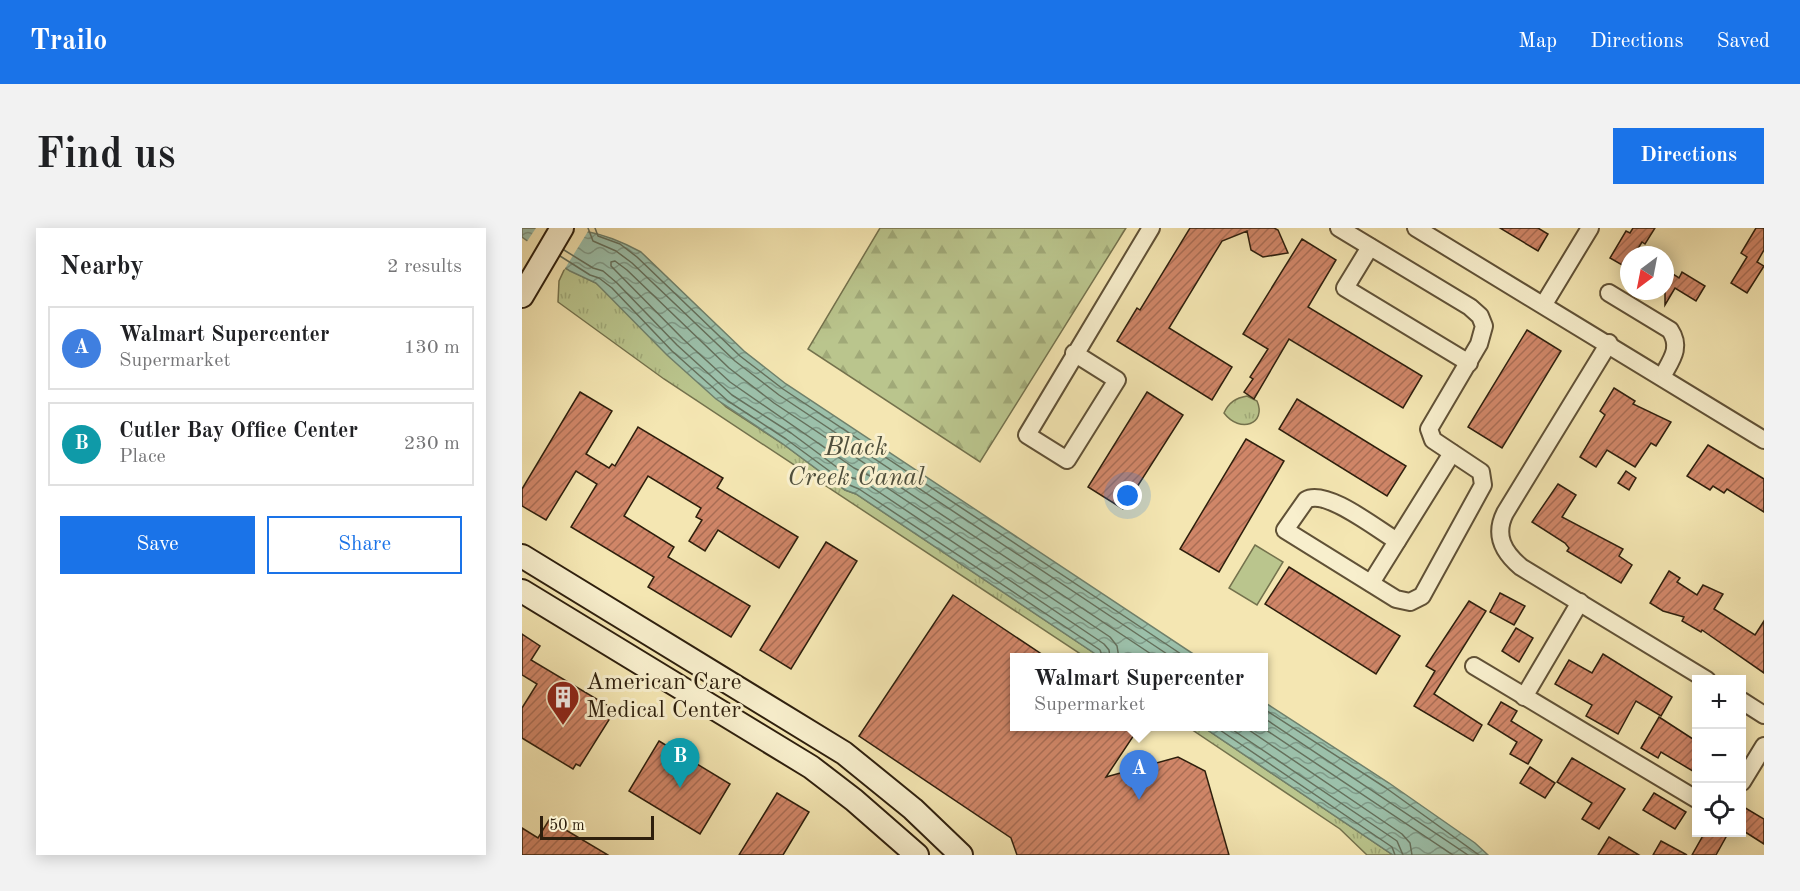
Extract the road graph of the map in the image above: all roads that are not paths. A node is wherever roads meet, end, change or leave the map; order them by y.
1 (562, 228) edge
2 (1151, 228) edge
3 (1339, 228) edge
4 (1416, 228) edge
5 (1590, 228) edge
6 (1370, 247) junction
7 (1609, 293) dead end
8 (522, 296) edge
9 (1544, 304) junction
10 (1609, 343) junction
11 (1074, 353) junction
12 (1469, 363) junction
13 (1662, 376) junction
14 (1764, 440) edge
15 (1452, 453) junction
16 (1397, 541) junction
17 (522, 556) edge
18 (1371, 584) junction
19 (522, 591) edge
20 (1580, 602) junction
21 (1474, 666) dead end
22 (1699, 675) edge
23 (1524, 697) junction
24 (1746, 704) edge
25 (1764, 715) edge
26 (1764, 746) edge
27 (1746, 775) edge
28 (1692, 797) edge
29 (917, 855) edge
30 (961, 855) edge

1 - 8 main road
2 - 11 street
3 - 6 street
4 - 9 street
5 - 9 street
6 - 12 street
6 - 12 street
7 - 13 street
9 - 10 street
10 - 13 street
10 - 20 street
11 - 11 street
12 - 15 street
13 - 14 street
15 - 16 street
15 - 18 street
16 - 18 street
16 - 18 street
17 - 30 main road
19 - 29 main road
20 - 22 street
20 - 23 street
21 - 23 street
23 - 28 street
24 - 25 street
26 - 27 street

